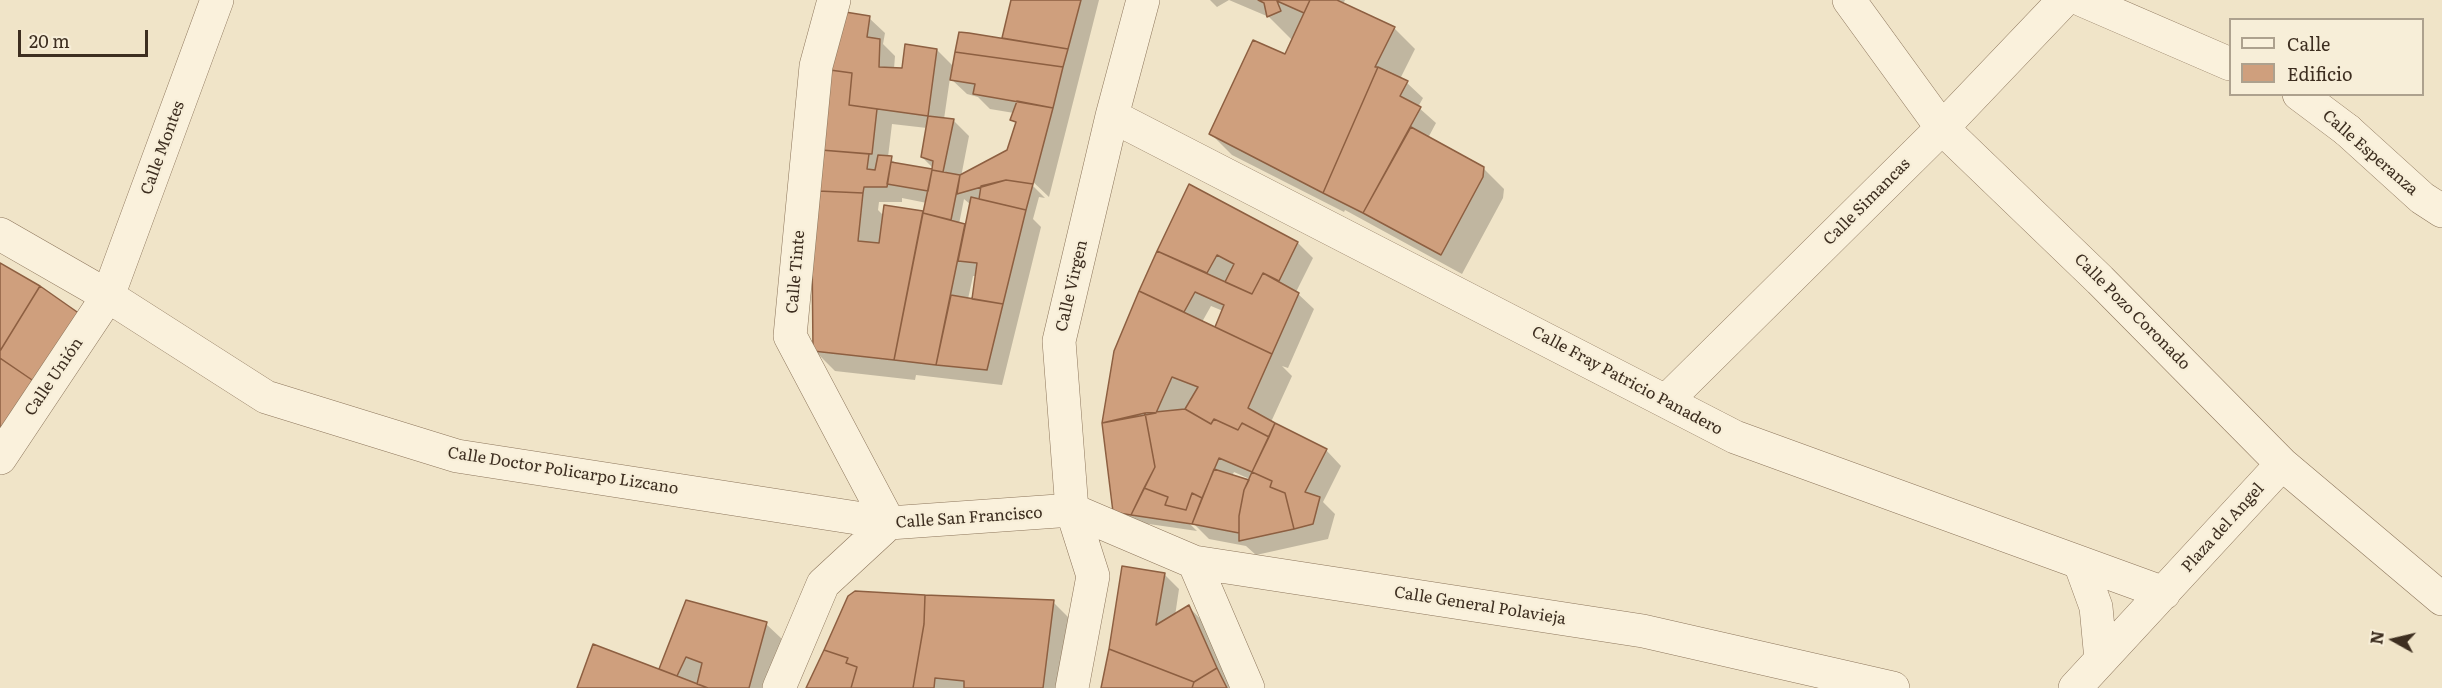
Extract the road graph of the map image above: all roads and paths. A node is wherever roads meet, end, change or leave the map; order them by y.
1 (217, 0) edge
2 (834, 0) edge
3 (1143, 0) edge
4 (1849, 0) edge
5 (2064, 0) edge
6 (2082, 0) edge
7 (2229, 64) edge
8 (2302, 96) edge
9 (1112, 116) junction
10 (1942, 128) junction
11 (2442, 211) edge
12 (0, 234) edge
13 (108, 296) junction
14 (1666, 401) junction
15 (0, 458) edge
16 (2282, 464) junction
17 (1072, 510) junction
18 (889, 523) junction
19 (1194, 561) junction
20 (2080, 563) junction
21 (2164, 593) junction
22 (2442, 599) edge
23 (2101, 660) junction
24 (779, 688) edge
25 (1072, 688) edge
26 (1248, 688) edge
27 (1893, 688) edge
28 (2075, 688) edge

1 - 13 street, Calle Montes
2 - 18 street, Calle Tinte
3 - 9 street, Calle Virgen
4 - 10 street, Calle Pozo Coronado
5 - 10 street, Calle Simancas
6 - 7 street
8 - 11 street, Calle Esperanza
9 - 14 street, Calle Fray Patricio Panadero
9 - 17 street, Calle Virgen
10 - 14 street, Calle Simancas
10 - 16 street, Calle Pozo Coronado
12 - 13 street, Calle Doctor Policarpo Lizcano
13 - 15 street, Calle Unión
13 - 18 street, Calle Doctor Policarpo Lizcano
14 - 20 street, Calle Fray Patricio Panadero
16 - 21 street, Plaza del Angel
16 - 22 street, Calle Pozo Coronado
17 - 18 street, Calle San Francisco
17 - 19 street, Calle General Polavieja
17 - 25 street, Calle Virgen
18 - 24 street, Calle San Francisco
19 - 26 street
19 - 27 street, Calle General Polavieja
20 - 21 street, Calle Fray Patricio Panadero
20 - 23 street
21 - 23 street, Plaza del Angel
23 - 28 street, Plaza del Angel

